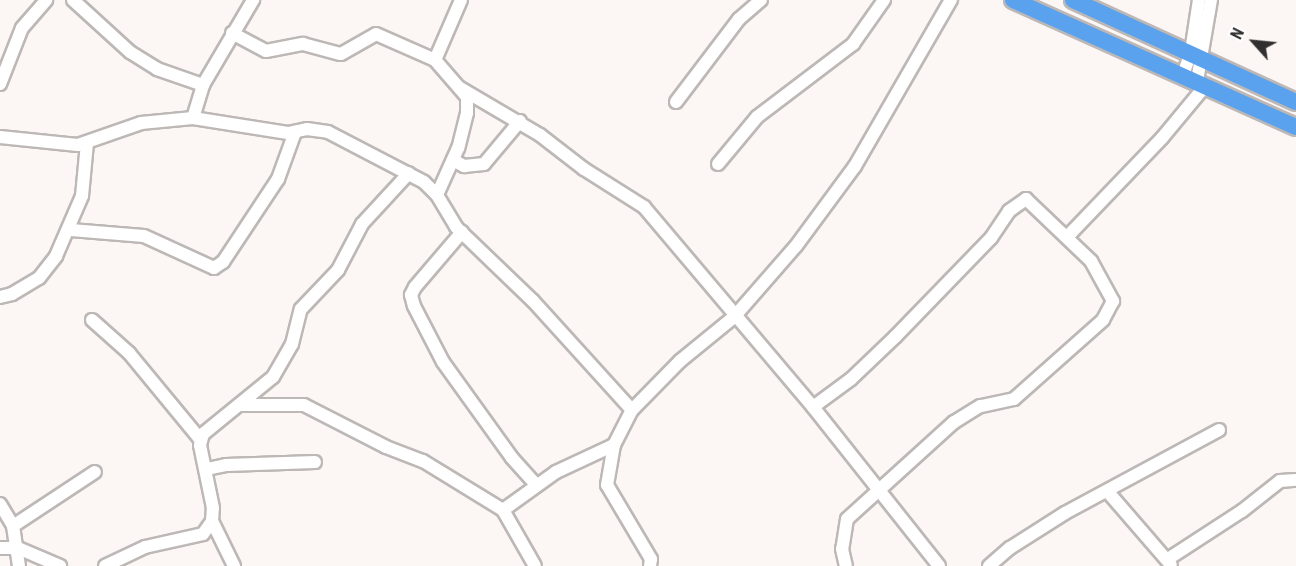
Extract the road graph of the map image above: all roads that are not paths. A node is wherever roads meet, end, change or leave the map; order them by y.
1 (46, 0) edge
2 (73, 0) edge
3 (253, 0) edge
4 (461, 0) edge
5 (761, 0) edge
6 (884, 0) edge
7 (951, 0) edge
8 (1012, 0) edge
9 (1073, 0) edge
10 (1199, 0) edge
11 (1211, 0) edge
12 (232, 33) junction
13 (1197, 56) junction
14 (435, 60) junction
15 (1195, 80) junction
16 (0, 84) edge
17 (203, 85) junction
18 (460, 88) junction
19 (676, 102) dead end
20 (1296, 102) edge
21 (193, 118) junction
22 (520, 121) junction
23 (1296, 126) edge
24 (295, 132) junction
25 (0, 137) edge
26 (87, 143) junction
27 (453, 160) junction
28 (718, 165) dead end
29 (409, 173) junction
30 (437, 195) junction
31 (71, 230) junction
32 (462, 232) junction
33 (1068, 236) junction
34 (0, 297) edge
35 (734, 317) junction
36 (92, 320) dead end
37 (240, 405) junction
38 (813, 407) junction
39 (632, 410) junction
40 (1219, 430) dead end
41 (200, 439) junction
42 (614, 445) junction
43 (315, 462) dead end
44 (207, 469) junction
45 (96, 472) dead end
46 (1296, 480) edge
47 (536, 485) junction
48 (879, 488) junction
49 (1108, 492) junction
50 (0, 504) edge
51 (503, 510) junction
52 (213, 521) junction
53 (13, 525) junction
54 (0, 548) edge
55 (18, 548) junction
56 (651, 562) edge
57 (1170, 562) edge
58 (19, 566) edge
59 (60, 566) edge
60 (105, 566) edge
61 (234, 566) edge
62 (535, 566) edge
63 (663, 566) edge
64 (846, 566) edge
65 (939, 566) edge
66 (989, 566) edge

1 - 16 street
2 - 17 street
3 - 12 street
4 - 14 street
5 - 19 street
6 - 28 street
7 - 35 street
8 - 15 highway
9 - 13 highway
10 - 13 street
11 - 13 street
12 - 14 street
12 - 17 street
13 - 15 street
13 - 20 highway
14 - 18 street
15 - 23 highway
15 - 33 street
17 - 21 street
18 - 22 street
18 - 27 street
21 - 24 street
21 - 26 street
22 - 27 street
22 - 35 street
24 - 29 street
24 - 31 street
25 - 26 street
26 - 31 street
27 - 30 street
29 - 30 street
29 - 37 street
30 - 32 street
31 - 34 street
32 - 39 street
32 - 47 street
33 - 38 street
33 - 48 street
35 - 38 street
35 - 39 street
36 - 41 street
37 - 41 street
37 - 51 street
38 - 48 street
39 - 42 street
40 - 49 street
41 - 44 street
42 - 47 street
42 - 56 street
43 - 44 street
44 - 52 street
45 - 53 street
46 - 57 street
47 - 51 street
48 - 64 street
48 - 65 street
49 - 57 street
49 - 66 street
50 - 53 street
51 - 62 street
52 - 60 street
52 - 61 street
53 - 55 street
54 - 55 street
55 - 58 street
55 - 59 street
56 - 63 street

